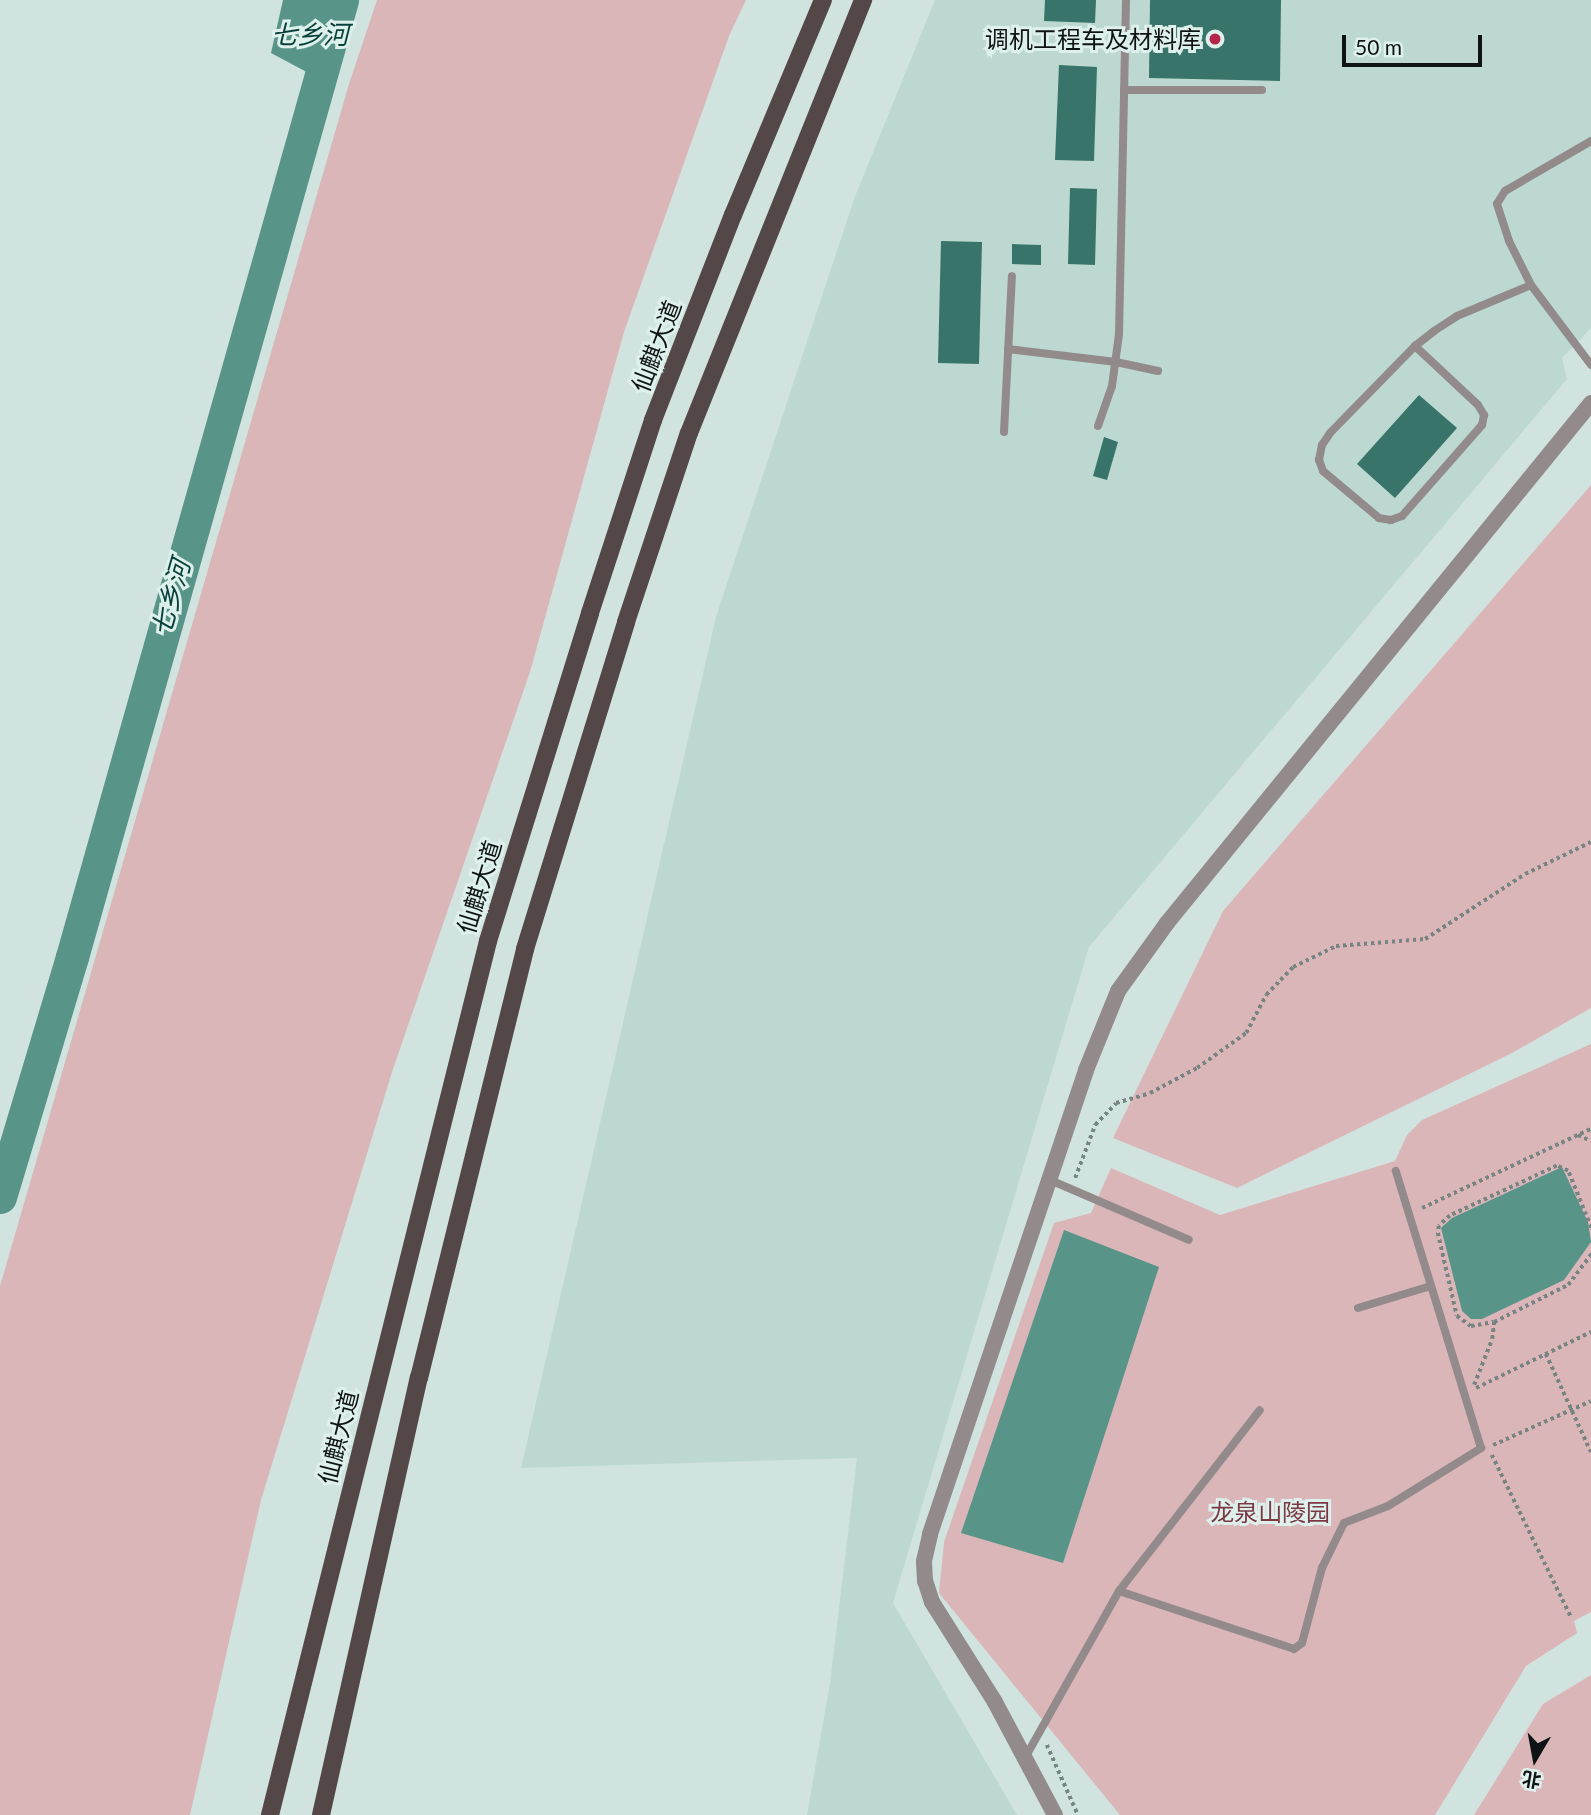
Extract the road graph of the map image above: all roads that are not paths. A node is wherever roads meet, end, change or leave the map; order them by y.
1 (823, 0) edge
2 (863, 0) edge
3 (1126, 0) edge
4 (1124, 90) junction
5 (1262, 90) dead end
6 (1591, 141) edge
7 (1012, 276) dead end
8 (1531, 285) junction
9 (1415, 346) junction
10 (1008, 349) junction
11 (1116, 362) junction
12 (1591, 365) edge
13 (1158, 371) dead end
14 (1591, 403) edge
15 (1098, 426) dead end
16 (1004, 432) dead end
17 (1396, 1171) dead end
18 (1050, 1180) junction
19 (1189, 1240) dead end
20 (1431, 1286) junction
21 (1358, 1308) dead end
22 (1260, 1410) dead end
23 (1119, 1591) junction
24 (1026, 1756) junction
25 (270, 1815) edge
26 (321, 1815) edge
27 (1055, 1815) edge

1 - 25 main road, 仙麒大道
2 - 26 main road
3 - 4 lane
4 - 5 lane
4 - 11 lane
6 - 8 lane
7 - 10 lane
8 - 9 lane
8 - 12 lane
9 - 9 lane
10 - 11 lane
10 - 16 lane
11 - 13 lane
11 - 15 lane
14 - 18 street
17 - 20 lane
18 - 19 lane
18 - 24 street
20 - 21 lane
20 - 23 lane
22 - 23 lane
23 - 24 lane
24 - 27 street

